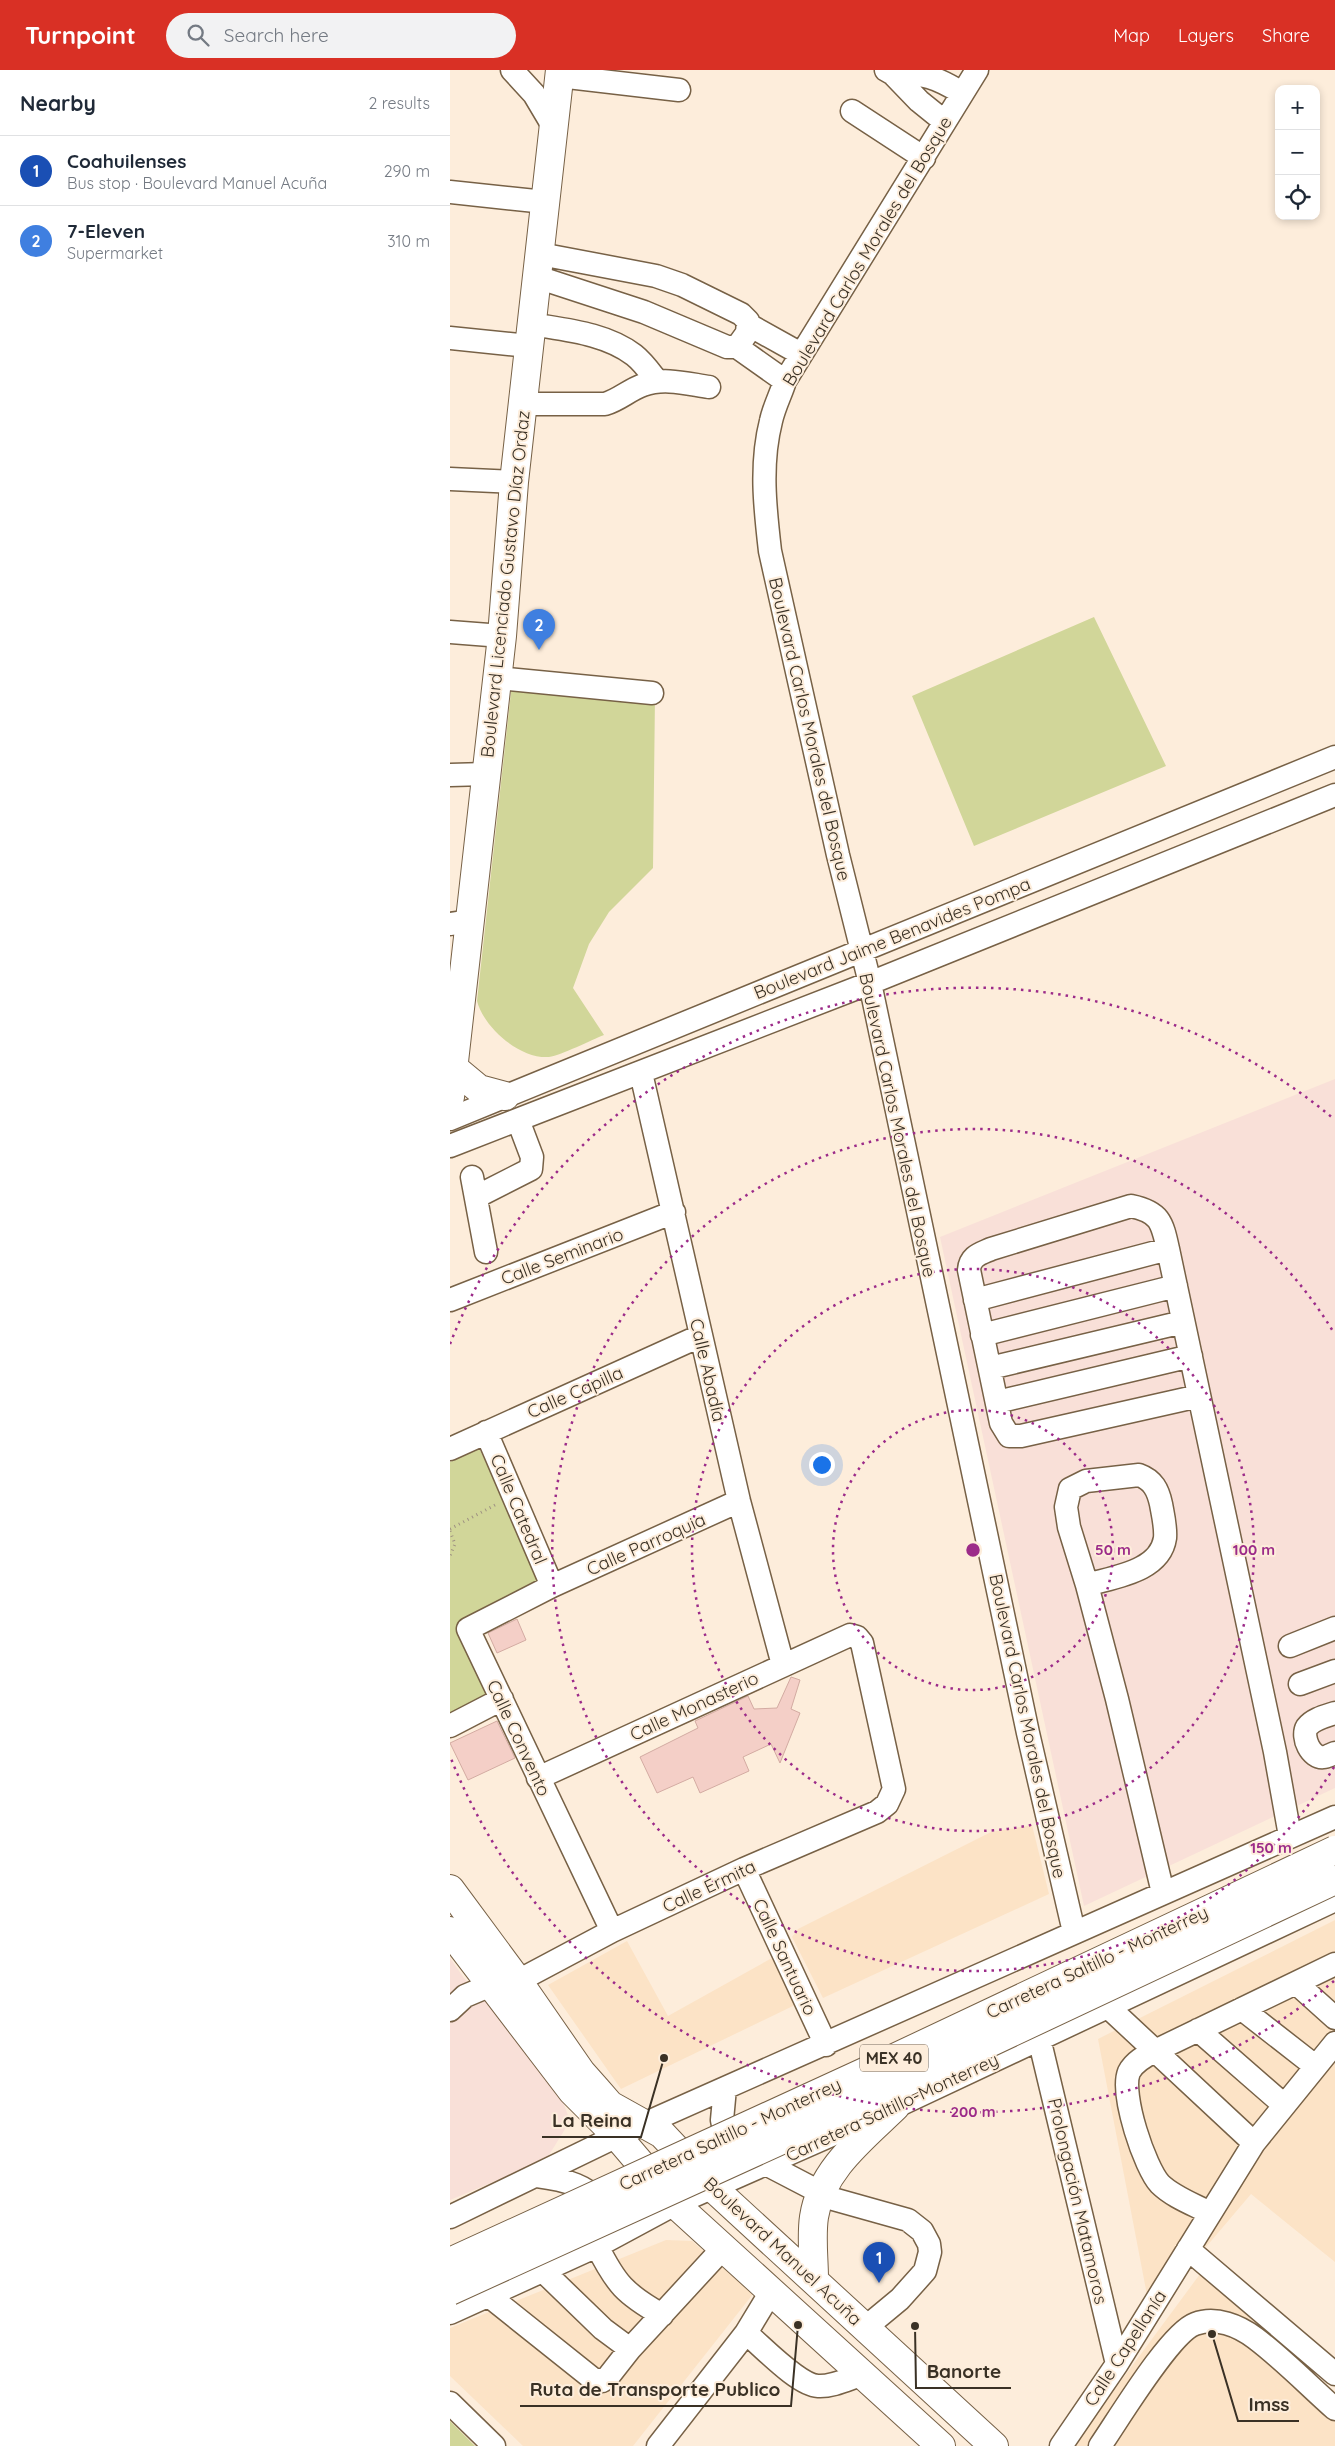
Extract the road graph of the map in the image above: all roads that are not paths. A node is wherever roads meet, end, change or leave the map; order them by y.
1 (512, 70) edge
2 (977, 70) edge
3 (890, 72) edge
4 (560, 73) edge
5 (590, 74) edge
6 (634, 77) edge
7 (679, 90) dead end
8 (962, 93) junction
9 (852, 111) dead end
10 (945, 122) junction
11 (553, 126) junction
12 (924, 158) junction
13 (450, 192) edge
14 (545, 202) junction
15 (539, 266) junction
16 (749, 325) junction
17 (530, 335) junction
18 (450, 338) edge
19 (737, 346) junction
20 (801, 354) junction
21 (657, 381) junction
22 (786, 381) junction
23 (709, 387) dead end
24 (522, 404) junction
25 (450, 479) edge
26 (514, 482) junction
27 (450, 632) edge
28 (502, 636) junction
29 (497, 678) junction
30 (652, 693) dead end
31 (1335, 757) edge
32 (486, 774) junction
33 (450, 775) edge
34 (1335, 795) edge
35 (460, 922) edge
36 (860, 950) junction
37 (870, 983) junction
38 (454, 1069) junction
39 (641, 1073) junction
40 (505, 1096) junction
41 (450, 1097) edge
42 (450, 1120) edge
43 (518, 1120) junction
44 (450, 1146) edge
45 (674, 1212) junction
46 (1168, 1249) junction
47 (486, 1252) dead end
48 (1176, 1286) junction
49 (450, 1300) edge
50 (975, 1300) junction
51 (1183, 1322) junction
52 (982, 1335) junction
53 (700, 1336) junction
54 (1190, 1356) junction
55 (990, 1368) junction
56 (1199, 1396) junction
57 (997, 1402) junction
58 (486, 1432) junction
59 (450, 1449) edge
60 (739, 1501) junction
61 (1087, 1585) junction
62 (552, 1586) junction
63 (1335, 1628) edge
64 (1290, 1646) dead end
65 (783, 1665) junction
66 (1335, 1671) edge
67 (1300, 1684) dead end
68 (502, 1699) junction
69 (1335, 1713) edge
70 (450, 1726) edge
71 (1307, 1742) junction
72 (1275, 1752) junction
73 (1335, 1753) edge
74 (538, 1778) junction
75 (894, 1789) joint
76 (1335, 1817) edge
77 (1290, 1836) junction
78 (1335, 1850) edge
79 (744, 1869) junction
80 (1335, 1880) edge
81 (450, 1889) edge
82 (1163, 1893) junction
83 (1335, 1900) edge
84 (612, 1930) junction
85 (450, 1931) edge
86 (1074, 1932) junction
87 (1335, 1964) edge
88 (518, 1981) junction
89 (1296, 1983) junction
90 (491, 1985) junction
91 (1107, 2006) junction
92 (1242, 2009) junction
93 (450, 2010) edge
94 (1335, 2018) edge
95 (1198, 2030) junction
96 (1039, 2038) junction
97 (1335, 2043) edge
98 (826, 2045) junction
99 (1155, 2051) junction
100 (1315, 2066) junction
101 (725, 2088) junction
102 (1284, 2105) junction
103 (895, 2107) junction
104 (647, 2124) junction
105 (617, 2136) junction
106 (1254, 2143) junction
107 (769, 2164) junction
108 (537, 2176) junction
109 (712, 2187) junction
110 (821, 2192) junction
111 (675, 2204) junction
112 (1210, 2213) junction
113 (450, 2217) edge
114 (596, 2246) junction
115 (724, 2247) junction
116 (1188, 2249) junction
117 (450, 2262) edge
118 (542, 2270) junction
119 (814, 2279) junction
120 (772, 2290) junction
121 (450, 2291) edge
122 (489, 2296) junction
123 (450, 2313) edge
124 (662, 2315) junction
125 (865, 2328) junction
126 (746, 2333) junction
127 (630, 2350) junction
128 (1116, 2364) junction
129 (864, 2374) junction
130 (1335, 2374) edge
131 (450, 2403) edge
132 (1335, 2409) edge
133 (494, 2446) edge
134 (658, 2446) edge
135 (941, 2446) edge
136 (994, 2446) edge
137 (1061, 2446) edge
138 (1100, 2446) edge

1 - 11 street
2 - 8 street, Boulevard Carlos Morales del Bosque
3 - 8 street
3 - 10 street
4 - 5 street
4 - 11 main road, Boulevard Licenciado Gustavo Díaz Ordaz
5 - 6 street
6 - 7 street
8 - 10 street, Boulevard Carlos Morales del Bosque
9 - 12 street
10 - 12 street, Boulevard Carlos Morales del Bosque
11 - 14 main road, Boulevard Licenciado Gustavo Díaz Ordaz
12 - 20 street, Boulevard Carlos Morales del Bosque
13 - 14 street
14 - 15 main road, Boulevard Licenciado Gustavo Díaz Ordaz
15 - 16 street
15 - 17 main road, Boulevard Licenciado Gustavo Díaz Ordaz
15 - 19 street
16 - 19 street
16 - 20 street
17 - 18 street
17 - 21 street
17 - 24 main road, Boulevard Licenciado Gustavo Díaz Ordaz
19 - 22 street
20 - 22 street, Boulevard Carlos Morales del Bosque
21 - 23 street
21 - 24 street
22 - 36 street, Boulevard Carlos Morales del Bosque
24 - 26 main road, Boulevard Licenciado Gustavo Díaz Ordaz
25 - 26 street
26 - 28 main road, Boulevard Licenciado Gustavo Díaz Ordaz
27 - 28 street
28 - 29 main road, Boulevard Licenciado Gustavo Díaz Ordaz
29 - 30 street
29 - 32 main road, Boulevard Licenciado Gustavo Díaz Ordaz
31 - 36 street, Boulevard Jaime Benavides Pompa
32 - 33 street
32 - 35 main road, Boulevard Licenciado Gustavo Díaz Ordaz
34 - 37 street, Boulevard Jaime Benavides Pompa
35 - 38 main road, Boulevard Licenciado Gustavo Díaz Ordaz
36 - 37 street, Boulevard Carlos Morales del Bosque
36 - 40 street, Boulevard Jaime Benavides Pompa
37 - 39 street, Boulevard Jaime Benavides Pompa
37 - 86 street, Boulevard Carlos Morales del Bosque
38 - 40 main road
38 - 41 main road, Boulevard Licenciado Gustavo Díaz Ordaz
39 - 43 street, Boulevard Jaime Benavides Pompa
39 - 45 street, Calle Abadía
40 - 42 street, Boulevard Jaime Benavides Pompa
43 - 44 street, Boulevard Jaime Benavides Pompa
43 - 47 street
45 - 49 street, Calle Seminario
45 - 53 street, Calle Abadía
46 - 48 street
46 - 50 street
46 - 50 street
48 - 51 street
48 - 52 street
50 - 52 street
51 - 54 street
51 - 55 street
52 - 55 street
53 - 58 street, Calle Capilla
53 - 60 street, Calle Abadía
54 - 56 street
54 - 57 street
55 - 57 street
56 - 57 street
56 - 72 street
58 - 59 street, Calle Capilla
58 - 62 street, Calle Catedral
60 - 62 street, Calle Parroquia
60 - 65 street, Calle Abadía
61 - 61 street
61 - 82 street
62 - 68 street, Calle Convento
63 - 64 street
65 - 74 street, Calle Monasterio
65 - 75 street, Calle Monasterio
66 - 67 street
68 - 70 street
68 - 74 street, Calle Convento
69 - 71 street
71 - 72 street
71 - 73 street
72 - 77 street
74 - 84 street, Calle Convento
75 - 79 street, Calle Ermita
76 - 77 street
77 - 82 street
78 - 117 main road, Carretera Saltillo - Monterrey / MEX 40, bridge
79 - 84 street, Calle Ermita
79 - 98 street, Calle Santuario
80 - 121 main road, Carretera Saltillo - Monterrey / MEX 40, bridge
81 - 88 main road, Boulevard Manuel Acuña
82 - 86 street
83 - 91 street, Carretera Saltillo-Monterrey
84 - 88 street, Calle Ermita
85 - 90 main road, Boulevard Manuel Acuña
86 - 98 street
87 - 89 street
88 - 90 street
88 - 104 main road, Boulevard Manuel Acuña
89 - 92 street
89 - 94 street
90 - 93 street
90 - 105 main road, Boulevard Manuel Acuña
91 - 96 street, Carretera Saltillo-Monterrey
91 - 99 street
92 - 95 street
92 - 100 street
95 - 99 street
95 - 102 street
96 - 103 street, Carretera Saltillo-Monterrey
96 - 128 street, Prolongación Matamoros
97 - 100 street, Calle Capellanía
98 - 101 street
99 - 106 street
99 - 112 street
100 - 102 street, Calle Capellanía
101 - 104 street
101 - 107 street
102 - 106 street, Calle Capellanía
103 - 107 street, Carretera Saltillo-Monterrey
103 - 110 main road
104 - 105 street
104 - 109 main road, Boulevard Manuel Acuña
105 - 108 street
105 - 111 main road, Boulevard Manuel Acuña
106 - 112 street, Calle Capellanía
107 - 109 street, Carretera Saltillo-Monterrey
107 - 110 street
108 - 113 street
108 - 114 street
109 - 111 street, Carretera Saltillo-Monterrey
109 - 119 main road, Boulevard Manuel Acuña
110 - 119 main road
110 - 125 street
111 - 114 street, Carretera Saltillo-Monterrey
111 - 115 main road, Boulevard Manuel Acuña
112 - 116 street, Calle Capellanía
114 - 118 street, Carretera Saltillo-Monterrey
114 - 124 street
115 - 120 main road, Boulevard Manuel Acuña
115 - 124 street
116 - 128 street, Calle Capellanía
116 - 130 street
118 - 122 street, Carretera Saltillo-Monterrey
118 - 127 street
119 - 125 main road, Boulevard Manuel Acuña
120 - 126 street
120 - 129 main road, Boulevard Manuel Acuña
122 - 123 street, Carretera Saltillo-Monterrey
122 - 127 street
124 - 127 street
125 - 136 main road, Boulevard Manuel Acuña
126 - 129 street
126 - 134 street
128 - 137 street, Calle Capellanía
129 - 135 main road, Boulevard Manuel Acuña
131 - 133 street
132 - 138 street

